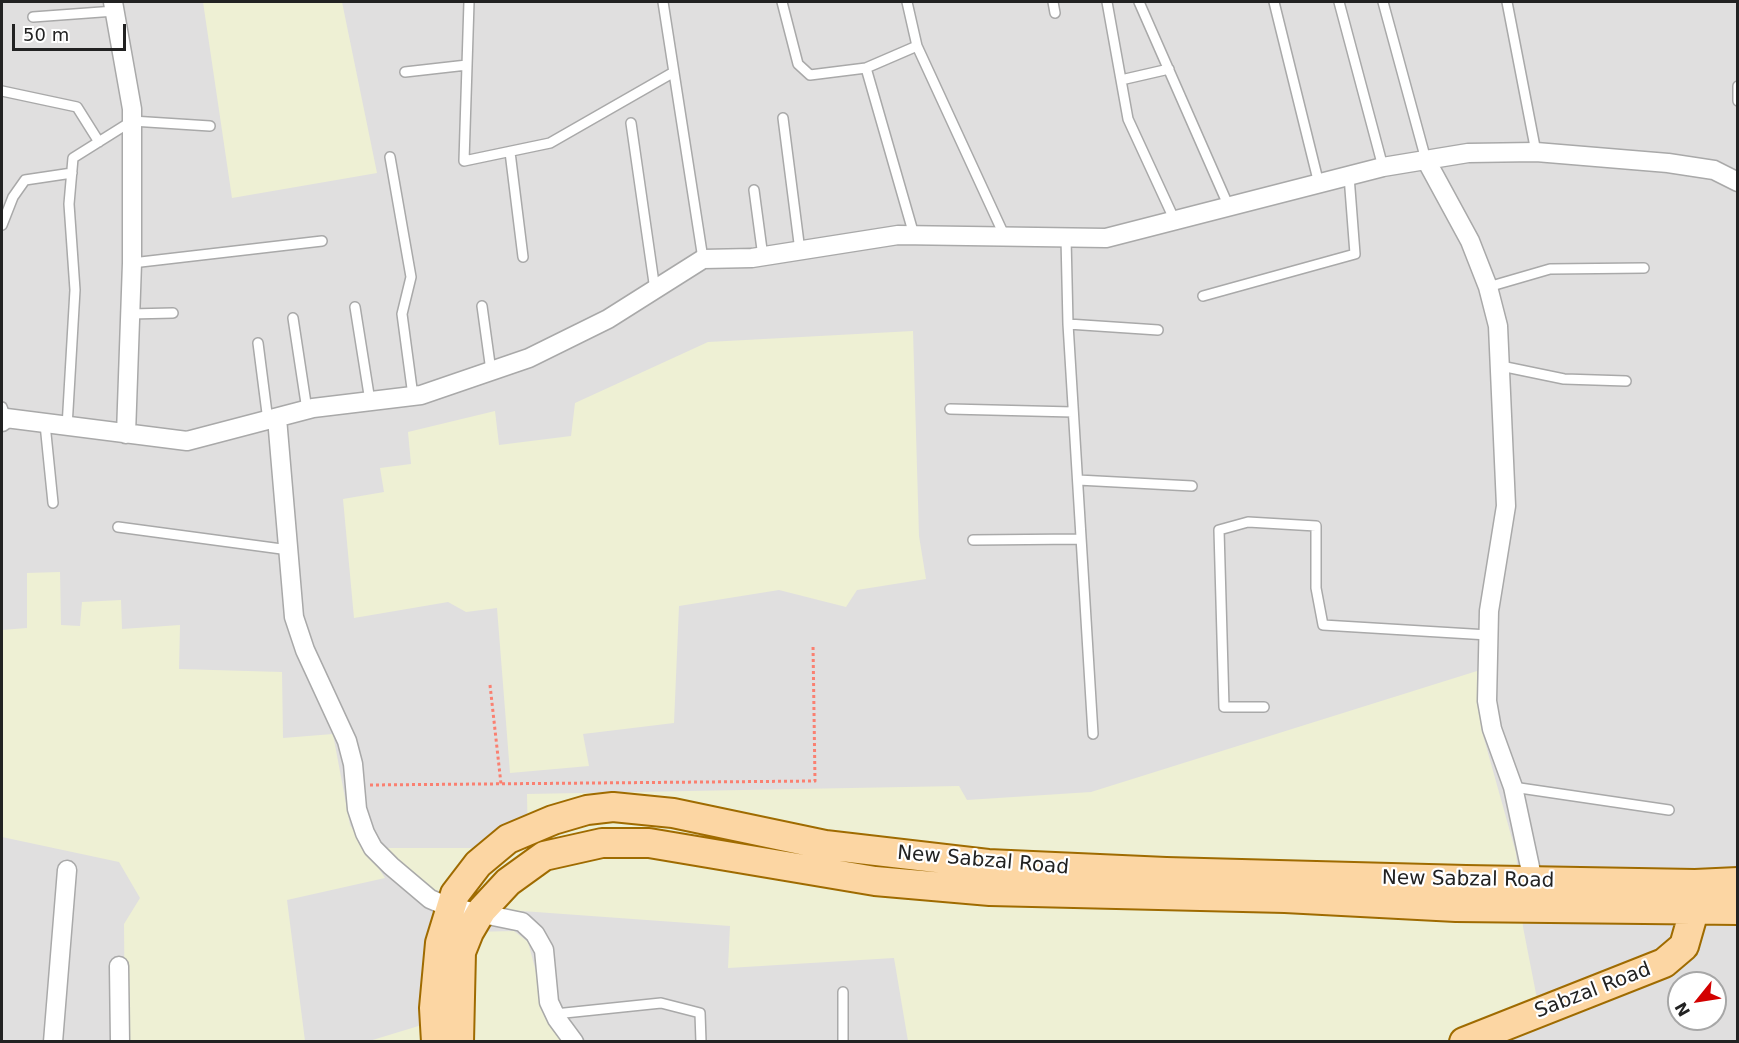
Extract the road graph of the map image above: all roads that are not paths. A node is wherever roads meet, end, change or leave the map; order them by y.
1 (469, 2) edge
2 (663, 2) edge
3 (782, 2) edge
4 (919, 2) edge
5 (1053, 2) edge
6 (1107, 2) edge
7 (1139, 2) edge
8 (1274, 2) edge
9 (1340, 2) edge
10 (1383, 2) edge
11 (1507, 2) edge
12 (908, 4) edge
13 (114, 6) edge
14 (1055, 13) dead end
15 (33, 17) dead end
16 (917, 46) junction
17 (467, 65) junction
18 (866, 68) junction
19 (1169, 69) junction
20 (405, 72) dead end
21 (674, 72) junction
22 (1121, 80) junction
23 (1737, 86) edge
24 (2, 91) edge
25 (1737, 100) edge
26 (783, 118) dead end
27 (132, 121) junction
28 (631, 123) dead end
29 (210, 126) dead end
30 (99, 142) junction
31 (510, 152) junction
32 (1536, 153) junction
33 (390, 157) dead end
34 (1426, 160) junction
35 (1383, 167) junction
36 (72, 173) junction
37 (1349, 176) junction
38 (1737, 182) edge
39 (1319, 184) junction
40 (754, 190) dead end
41 (1229, 207) junction
42 (1176, 221) junction
43 (2, 225) edge
44 (914, 235) junction
45 (1005, 237) junction
46 (1066, 238) junction
47 (322, 241) dead end
48 (800, 251) junction
49 (763, 256) junction
50 (523, 257) dead end
51 (703, 259) junction
52 (132, 263) junction
53 (1644, 268) dead end
54 (1488, 287) junction
55 (655, 290) junction
56 (1203, 296) dead end
57 (482, 306) dead end
58 (355, 307) dead end
59 (172, 313) dead end
60 (130, 315) junction
61 (293, 318) dead end
62 (1068, 324) junction
63 (1158, 330) dead end
64 (258, 343) dead end
65 (1501, 366) junction
66 (490, 372) junction
67 (1626, 381) dead end
68 (413, 396) junction
69 (370, 401) junction
70 (950, 408) dead end
71 (307, 410) junction
72 (1074, 412) junction
73 (3, 416) edge
74 (273, 420) junction
75 (45, 424) junction
76 (67, 427) junction
77 (126, 434) junction
78 (1078, 480) junction
79 (1192, 486) dead end
80 (53, 503) dead end
81 (118, 527) dead end
82 (1081, 539) junction
83 (973, 540) dead end
84 (289, 550) junction
85 (1488, 635) junction
86 (1264, 707) dead end
87 (1093, 734) dead end
88 (1513, 787) junction
89 (1669, 810) dead end
90 (67, 870) dead end
91 (1533, 881) junction
92 (1737, 882) edge
93 (1694, 898) junction
94 (449, 907) junction
95 (1737, 910) edge
96 (482, 912) junction
97 (119, 966) dead end
98 (843, 992) dead end
99 (555, 1014) junction
100 (53, 1041) edge
101 (120, 1041) edge
102 (436, 1041) edge
103 (459, 1041) edge
104 (574, 1041) edge
105 (701, 1041) edge
106 (843, 1041) edge
107 (1464, 1041) edge

1 - 17 lane
2 - 21 lane
3 - 18 lane
4 - 12 lane
5 - 14 lane
6 - 22 lane
7 - 19 lane
8 - 39 lane
9 - 35 lane
10 - 34 lane
11 - 32 lane
12 - 16 lane
13 - 15 lane
13 - 27 street
16 - 18 lane
16 - 45 lane
17 - 20 lane
17 - 31 lane
18 - 44 lane
19 - 22 lane
19 - 41 lane
21 - 31 lane
21 - 51 lane
22 - 42 lane
23 - 25 lane
24 - 30 lane
26 - 48 lane
27 - 29 lane
27 - 30 lane
27 - 52 street
28 - 55 lane
30 - 36 lane
31 - 50 lane
32 - 34 street
32 - 38 street
33 - 68 lane
34 - 35 street
34 - 54 street
35 - 37 street
36 - 43 lane
36 - 76 lane
37 - 39 street
37 - 56 lane
39 - 41 street
40 - 49 lane
41 - 42 street
42 - 46 street
44 - 45 street
44 - 48 street
45 - 46 street
46 - 62 lane
47 - 52 lane
48 - 49 street
49 - 51 street
51 - 55 street
52 - 60 street
53 - 54 lane
54 - 65 street
55 - 66 street
57 - 66 lane
58 - 69 lane
59 - 60 lane
60 - 77 street
61 - 71 lane
62 - 63 lane
62 - 72 lane
64 - 74 lane
65 - 67 lane
65 - 85 street
66 - 68 street
68 - 69 street
69 - 71 street
70 - 72 lane
71 - 74 street
72 - 78 lane
73 - 75 street
74 - 77 street
74 - 84 street
75 - 76 street
75 - 80 lane
76 - 77 street
78 - 79 lane
78 - 82 lane
81 - 84 lane
82 - 83 lane
82 - 87 lane
84 - 94 street
85 - 86 lane
85 - 88 street
88 - 89 lane
88 - 91 street
90 - 100 street
91 - 93 main road, New Sabzal Road
91 - 94 main road, New Sabzal Road
92 - 93 main road
93 - 95 main road
93 - 96 main road, New Sabzal Road
93 - 107 main road, Sabzal Road
94 - 96 street
94 - 102 main road, New Sabzal Road
96 - 99 street
96 - 103 main road, New Sabzal Road
97 - 101 street
98 - 106 lane
99 - 104 street
99 - 105 lane

